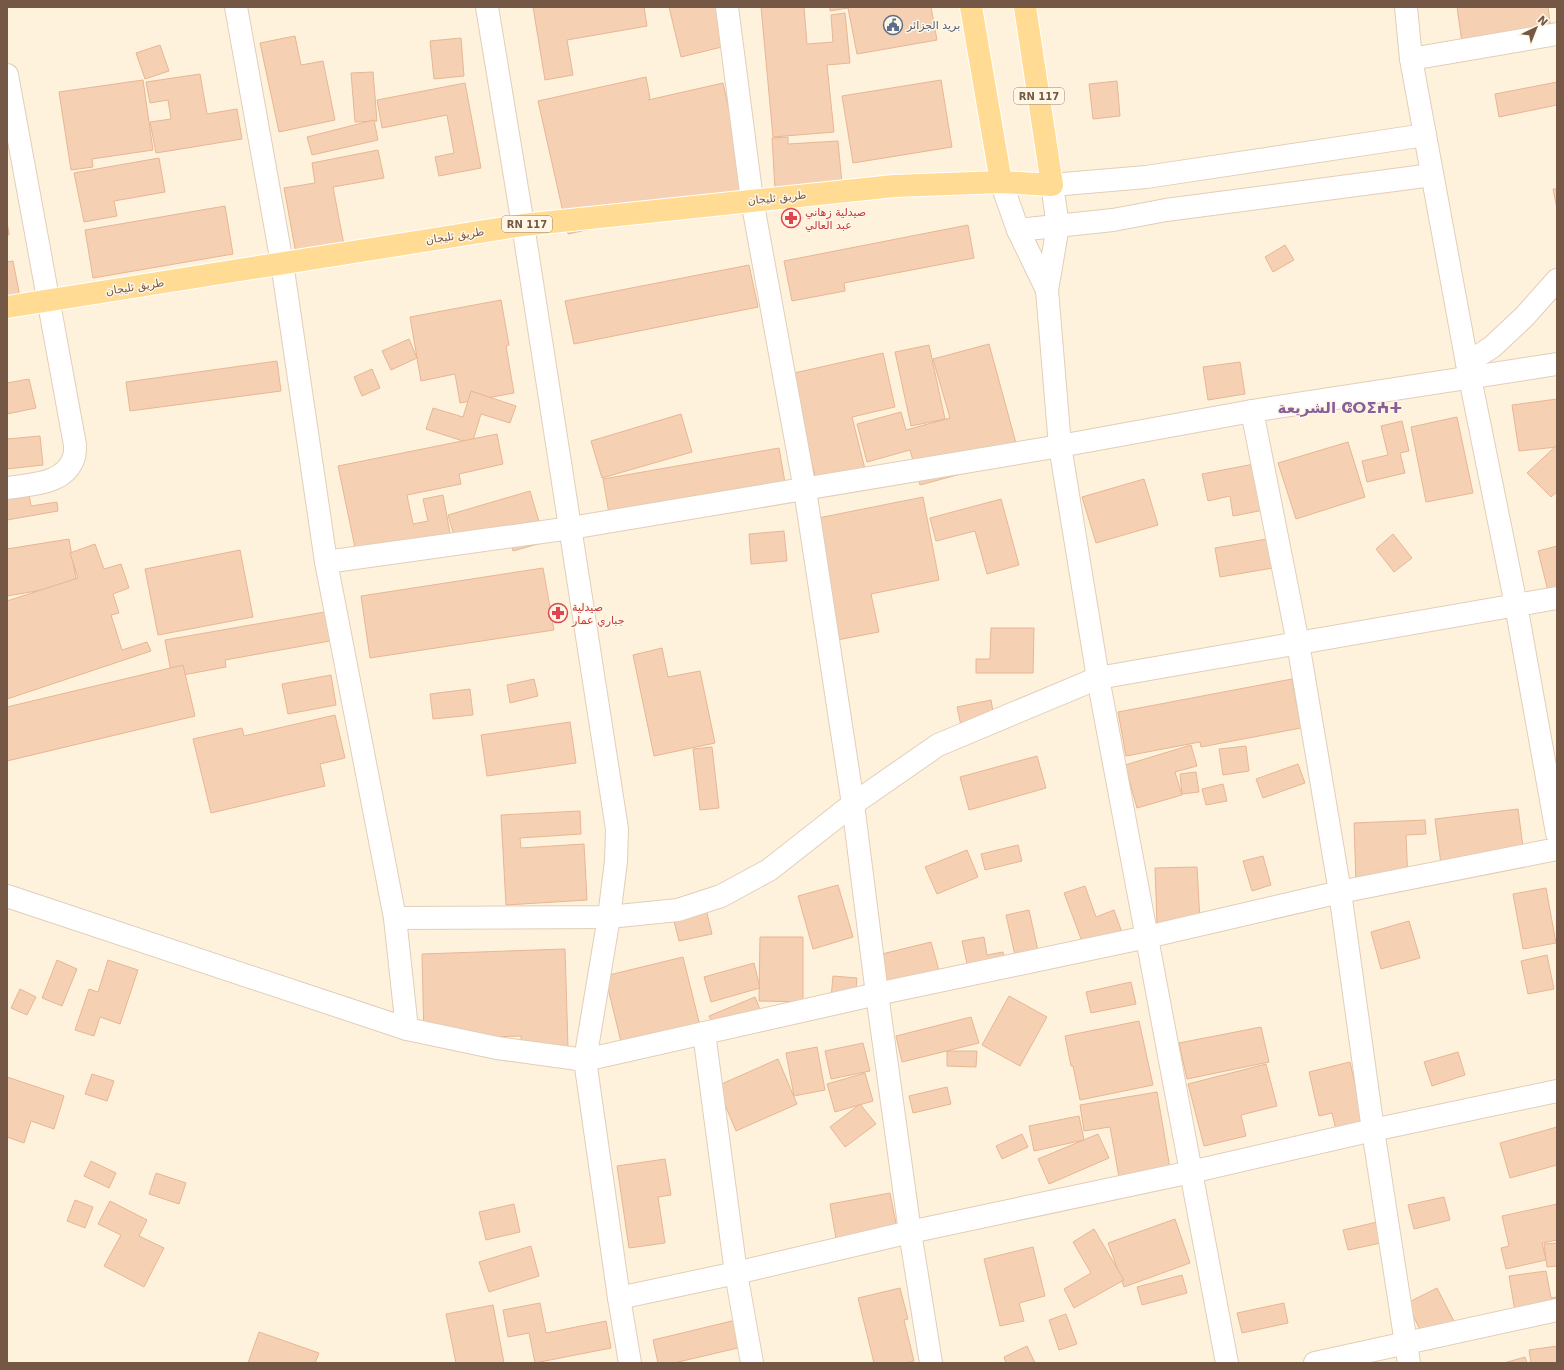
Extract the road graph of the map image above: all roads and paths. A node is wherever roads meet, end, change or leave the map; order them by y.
1 (236, 7) edge
2 (487, 7) edge
3 (727, 7) edge
4 (971, 7) edge
5 (1025, 7) edge
6 (1406, 7) edge
7 (1557, 34) edge
8 (1411, 59) junction
9 (7, 75) edge
10 (1425, 135) junction
11 (1432, 175) junction
12 (1001, 182) junction
13 (1052, 185) junction
14 (752, 200) junction
15 (523, 225) junction
16 (1058, 226) junction
17 (1018, 230) junction
18 (282, 263) junction
19 (1557, 280) edge
20 (1047, 290) junction
21 (48, 301) junction
22 (7, 307) edge
23 (1557, 364) edge
24 (1469, 370) junction
25 (1252, 411) junction
26 (1060, 446) junction
27 (7, 488) edge
28 (804, 490) junction
29 (571, 528) junction
30 (326, 562) junction
31 (1557, 598) edge
32 (1516, 604) junction
33 (1298, 643) junction
34 (1098, 678) junction
35 (854, 804) junction
36 (1557, 833) edge
37 (1557, 849) edge
38 (1340, 892) junction
39 (7, 896) edge
40 (609, 917) junction
41 (394, 918) junction
42 (1147, 937) junction
43 (877, 994) junction
44 (407, 1029) junction
45 (704, 1033) junction
46 (585, 1060) junction
47 (1557, 1091) edge
48 (1373, 1130) junction
49 (1191, 1172) junction
50 (910, 1232) junction
51 (736, 1273) junction
52 (619, 1298) junction
53 (1557, 1310) edge
54 (1407, 1353) edge
55 (630, 1363) edge
56 (752, 1363) edge
57 (931, 1363) edge
58 (1227, 1363) edge
59 (1315, 1363) edge

1 - 18 street
2 - 15 street
3 - 14 street
4 - 12 main road
5 - 13 main road, RN 117
6 - 8 street
7 - 8 street
8 - 10 street
9 - 21 street
10 - 11 street
10 - 13 street
11 - 16 street
11 - 24 street
12 - 13 main road, طريق ثليجان / RN 117
12 - 14 main road, طريق ثليجان / RN 117
12 - 17 street
13 - 16 street
14 - 15 main road, طريق ثليجان / RN 117
14 - 28 street
15 - 18 main road, طريق ثليجان / RN 117
15 - 29 street
16 - 17 street
16 - 20 street
17 - 20 street
18 - 21 main road, طريق ثليجان / RN 117
18 - 30 street
19 - 24 street
20 - 26 street
21 - 22 main road, طريق ثليجان / RN 117
21 - 27 street
23 - 24 street
24 - 25 street
24 - 32 street
25 - 26 street
25 - 33 street
26 - 28 street
26 - 34 street
28 - 29 street
28 - 35 street
29 - 30 street
29 - 40 street
30 - 41 street
31 - 32 street
32 - 33 street
32 - 36 street
33 - 34 street
33 - 38 street
34 - 35 street
34 - 42 street
35 - 40 street
35 - 43 street
37 - 38 street
38 - 42 street
38 - 48 street
39 - 44 street
40 - 41 street
40 - 46 street
41 - 44 street
42 - 43 street
42 - 49 street
43 - 45 street
43 - 50 street
44 - 46 street
45 - 46 street
45 - 51 street
46 - 52 street
47 - 48 street
48 - 49 street
48 - 54 street
49 - 50 street
49 - 58 street
50 - 51 street
50 - 57 street
51 - 52 street
51 - 56 street
52 - 55 street
53 - 54 street
54 - 59 street

